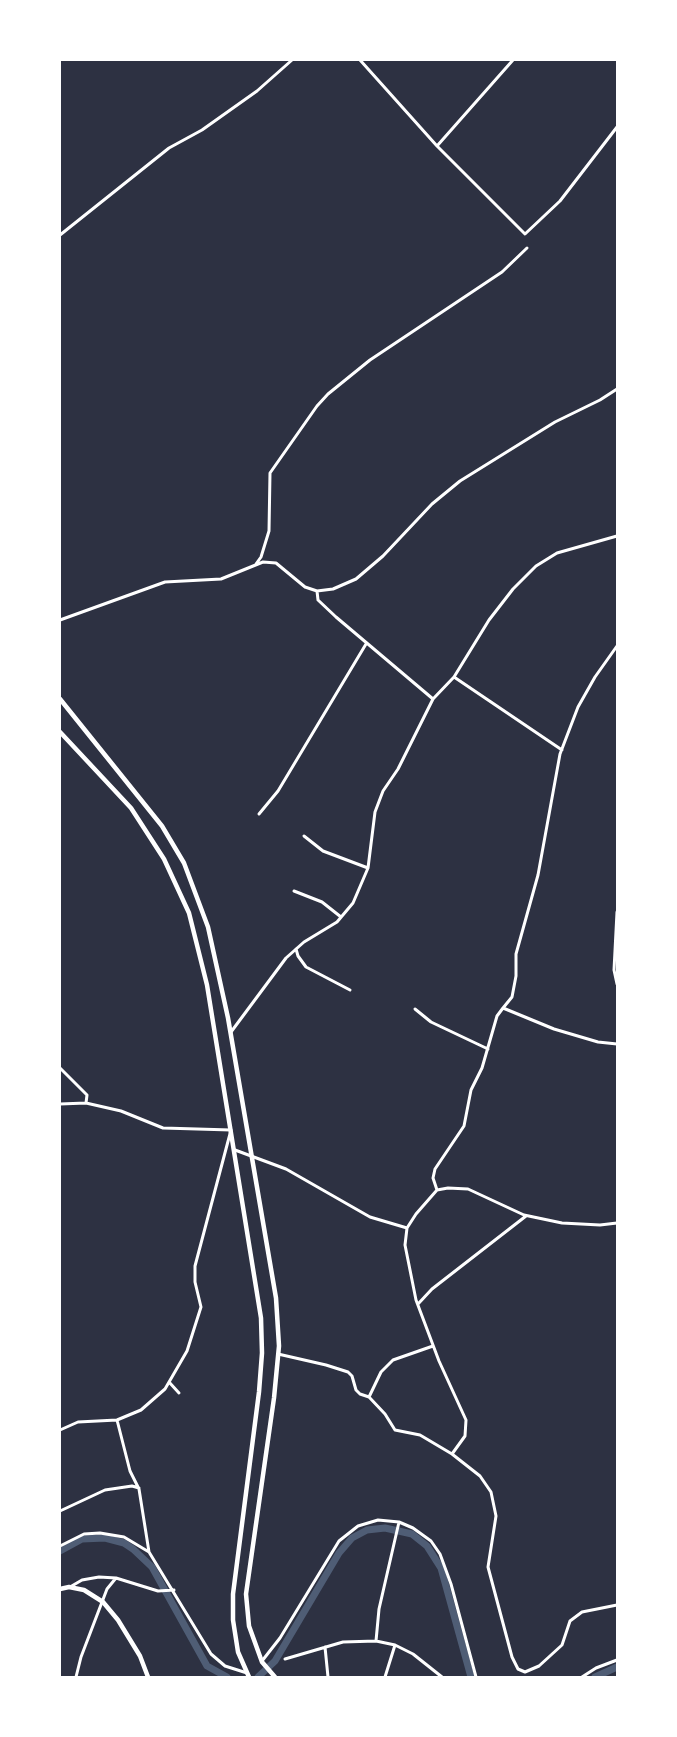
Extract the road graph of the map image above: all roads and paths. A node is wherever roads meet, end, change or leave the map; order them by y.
1 (292, 60) edge
2 (360, 60) edge
3 (513, 60) edge
4 (617, 127) edge
5 (437, 146) junction
6 (60, 235) edge
7 (527, 248) dead end
8 (617, 389) edge
9 (617, 536) edge
10 (255, 564) junction
11 (317, 592) junction
12 (60, 620) edge
13 (366, 644) junction
14 (617, 646) edge
15 (454, 677) junction
16 (60, 699) edge
17 (433, 699) junction
18 (60, 732) edge
19 (562, 750) junction
20 (259, 814) dead end
21 (304, 836) dead end
22 (368, 868) junction
23 (294, 890) dead end
24 (617, 912) edge
25 (341, 917) junction
26 (296, 950) junction
27 (617, 984) edge
28 (350, 990) dead end
29 (503, 1008) junction
30 (415, 1009) dead end
31 (230, 1032) junction
32 (617, 1044) edge
33 (488, 1049) junction
34 (60, 1068) edge
35 (86, 1103) junction
36 (60, 1104) edge
37 (231, 1130) junction
38 (235, 1150) junction
39 (250, 1155) junction
40 (437, 1190) junction
41 (526, 1216) junction
42 (617, 1223) edge
43 (407, 1228) junction
44 (418, 1304) junction
45 (433, 1346) junction
46 (278, 1354) junction
47 (169, 1382) junction
48 (179, 1393) dead end
49 (369, 1397) junction
50 (117, 1420) junction
51 (60, 1430) edge
52 (452, 1454) junction
53 (140, 1489) junction
54 (60, 1511) edge
55 (398, 1524) junction
56 (60, 1546) edge
57 (150, 1552) junction
58 (116, 1578) junction
59 (69, 1587) junction
60 (60, 1589) edge
61 (174, 1590) junction
62 (103, 1602) junction
63 (617, 1605) edge
64 (376, 1641) junction
65 (395, 1645) junction
66 (326, 1647) junction
67 (285, 1658) dead end
68 (617, 1660) edge
69 (263, 1663) junction
70 (248, 1675) edge
71 (76, 1677) edge
72 (148, 1677) edge
73 (275, 1677) edge
74 (328, 1677) edge
75 (385, 1677) edge
76 (442, 1677) edge
77 (476, 1677) edge
78 (582, 1677) edge

1 - 6 street
2 - 5 street
3 - 5 street
4 - 5 street
7 - 10 street
8 - 11 street
9 - 15 street
10 - 11 street
10 - 12 street
11 - 13 street
13 - 17 street
13 - 20 street
14 - 19 street
15 - 17 street
15 - 19 street
16 - 31 main road
17 - 22 street
18 - 37 main road
19 - 29 street
21 - 22 street
22 - 25 street
23 - 25 street
24 - 27 street
25 - 26 street
26 - 28 street
26 - 31 street
29 - 32 street
29 - 33 street
30 - 33 street
31 - 39 main road
33 - 40 street
34 - 35 street
35 - 36 street
35 - 37 street
37 - 38 main road
37 - 47 street
38 - 39 street
38 - 70 main road
39 - 43 street
39 - 46 main road
40 - 41 street
40 - 43 street
41 - 42 street
41 - 44 street
43 - 44 street
44 - 45 street
45 - 49 street
45 - 52 street
46 - 49 street
46 - 69 main road
47 - 48 street
47 - 50 street
49 - 52 street
50 - 51 street
50 - 53 street
52 - 63 street
53 - 54 street
53 - 57 street
55 - 64 street
55 - 69 street
55 - 77 street
56 - 57 street
57 - 61 street
58 - 59 street
58 - 61 street
58 - 62 street
59 - 60 main road
59 - 62 main road
61 - 70 street
62 - 71 street
62 - 72 main road
64 - 65 street
64 - 66 street
65 - 75 street
65 - 76 street
66 - 67 street
66 - 74 street
68 - 78 street
69 - 73 main road

